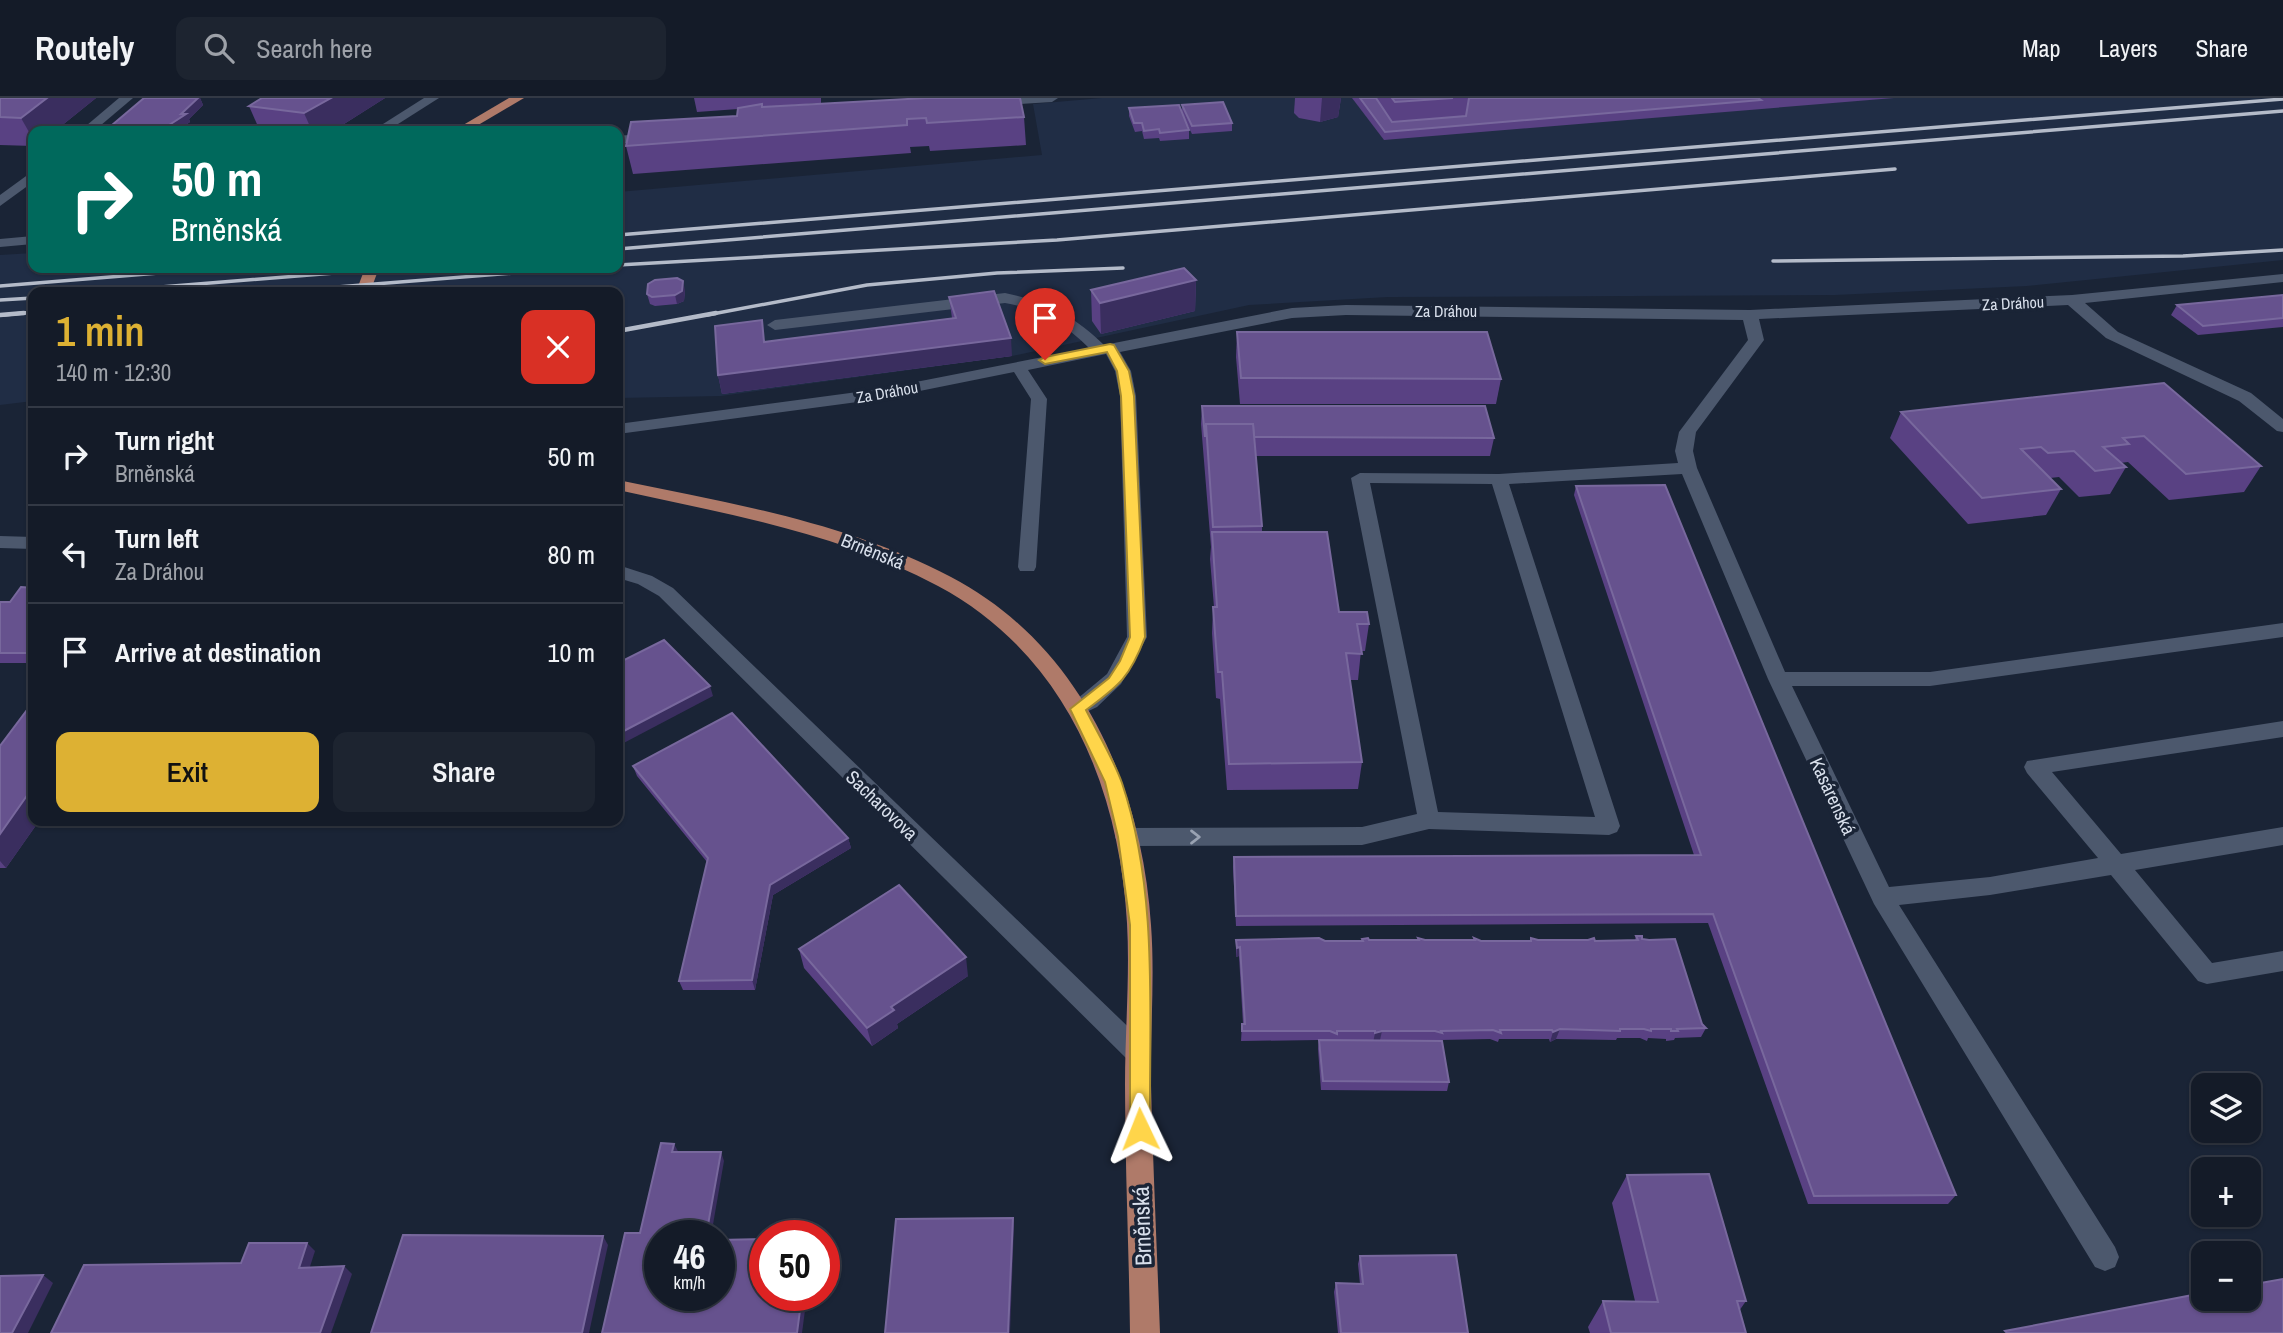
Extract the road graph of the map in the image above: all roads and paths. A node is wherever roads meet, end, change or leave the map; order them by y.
1 (127, 98) edge
2 (433, 98) edge
3 (518, 98) edge
4 (1052, 98) edge
5 (975, 103) edge
6 (670, 123) edge
7 (92, 126) edge
8 (386, 126) edge
9 (467, 126) edge
10 (623, 139) edge
11 (28, 179) edge
12 (0, 202) edge
13 (28, 240) edge
14 (0, 243) edge
15 (2283, 278) edge
16 (2072, 300) junction
17 (1750, 315) junction
18 (775, 326) dead end
19 (1105, 348) junction
20 (1018, 366) junction
21 (2283, 427) edge
22 (623, 428) edge
23 (1689, 468) junction
24 (1499, 479) junction
25 (623, 486) edge
26 (0, 542) edge
27 (28, 543) edge
28 (1027, 567) dead end
29 (623, 573) edge
30 (2283, 630) edge
31 (1778, 680) junction
32 (1078, 709) junction
33 (2283, 729) edge
34 (1429, 820) junction
35 (2283, 836) edge
36 (1126, 837) junction
37 (2115, 864) junction
38 (1882, 897) junction
39 (2283, 961) edge
40 (1138, 1053) junction
41 (2105, 1257) dead end
42 (1145, 1333) edge

1 - 7 street
2 - 8 street
3 - 9 main road
4 - 5 street
6 - 10 street
11 - 12 street
13 - 14 street
15 - 16 street, Za Dráhou
16 - 17 street, Za Dráhou
16 - 21 street
17 - 19 street, Za Dráhou
17 - 23 street, Kasárenská
18 - 19 street
19 - 20 street, Za Dráhou
19 - 32 street
20 - 22 street, Za Dráhou
20 - 28 street
23 - 24 street
23 - 31 street, Kasárenská
24 - 34 street
24 - 34 street
25 - 32 main road, Brněnská
26 - 27 street
29 - 40 street, Sacharovova
30 - 31 street
31 - 38 street, Kasárenská
32 - 36 main road, Brněnská
33 - 37 street
36 -> 34 street
35 - 37 street
36 - 40 main road, Brněnská
37 - 38 street
37 - 39 street
38 - 41 street, Kasárenská
40 - 42 main road, Brněnská

